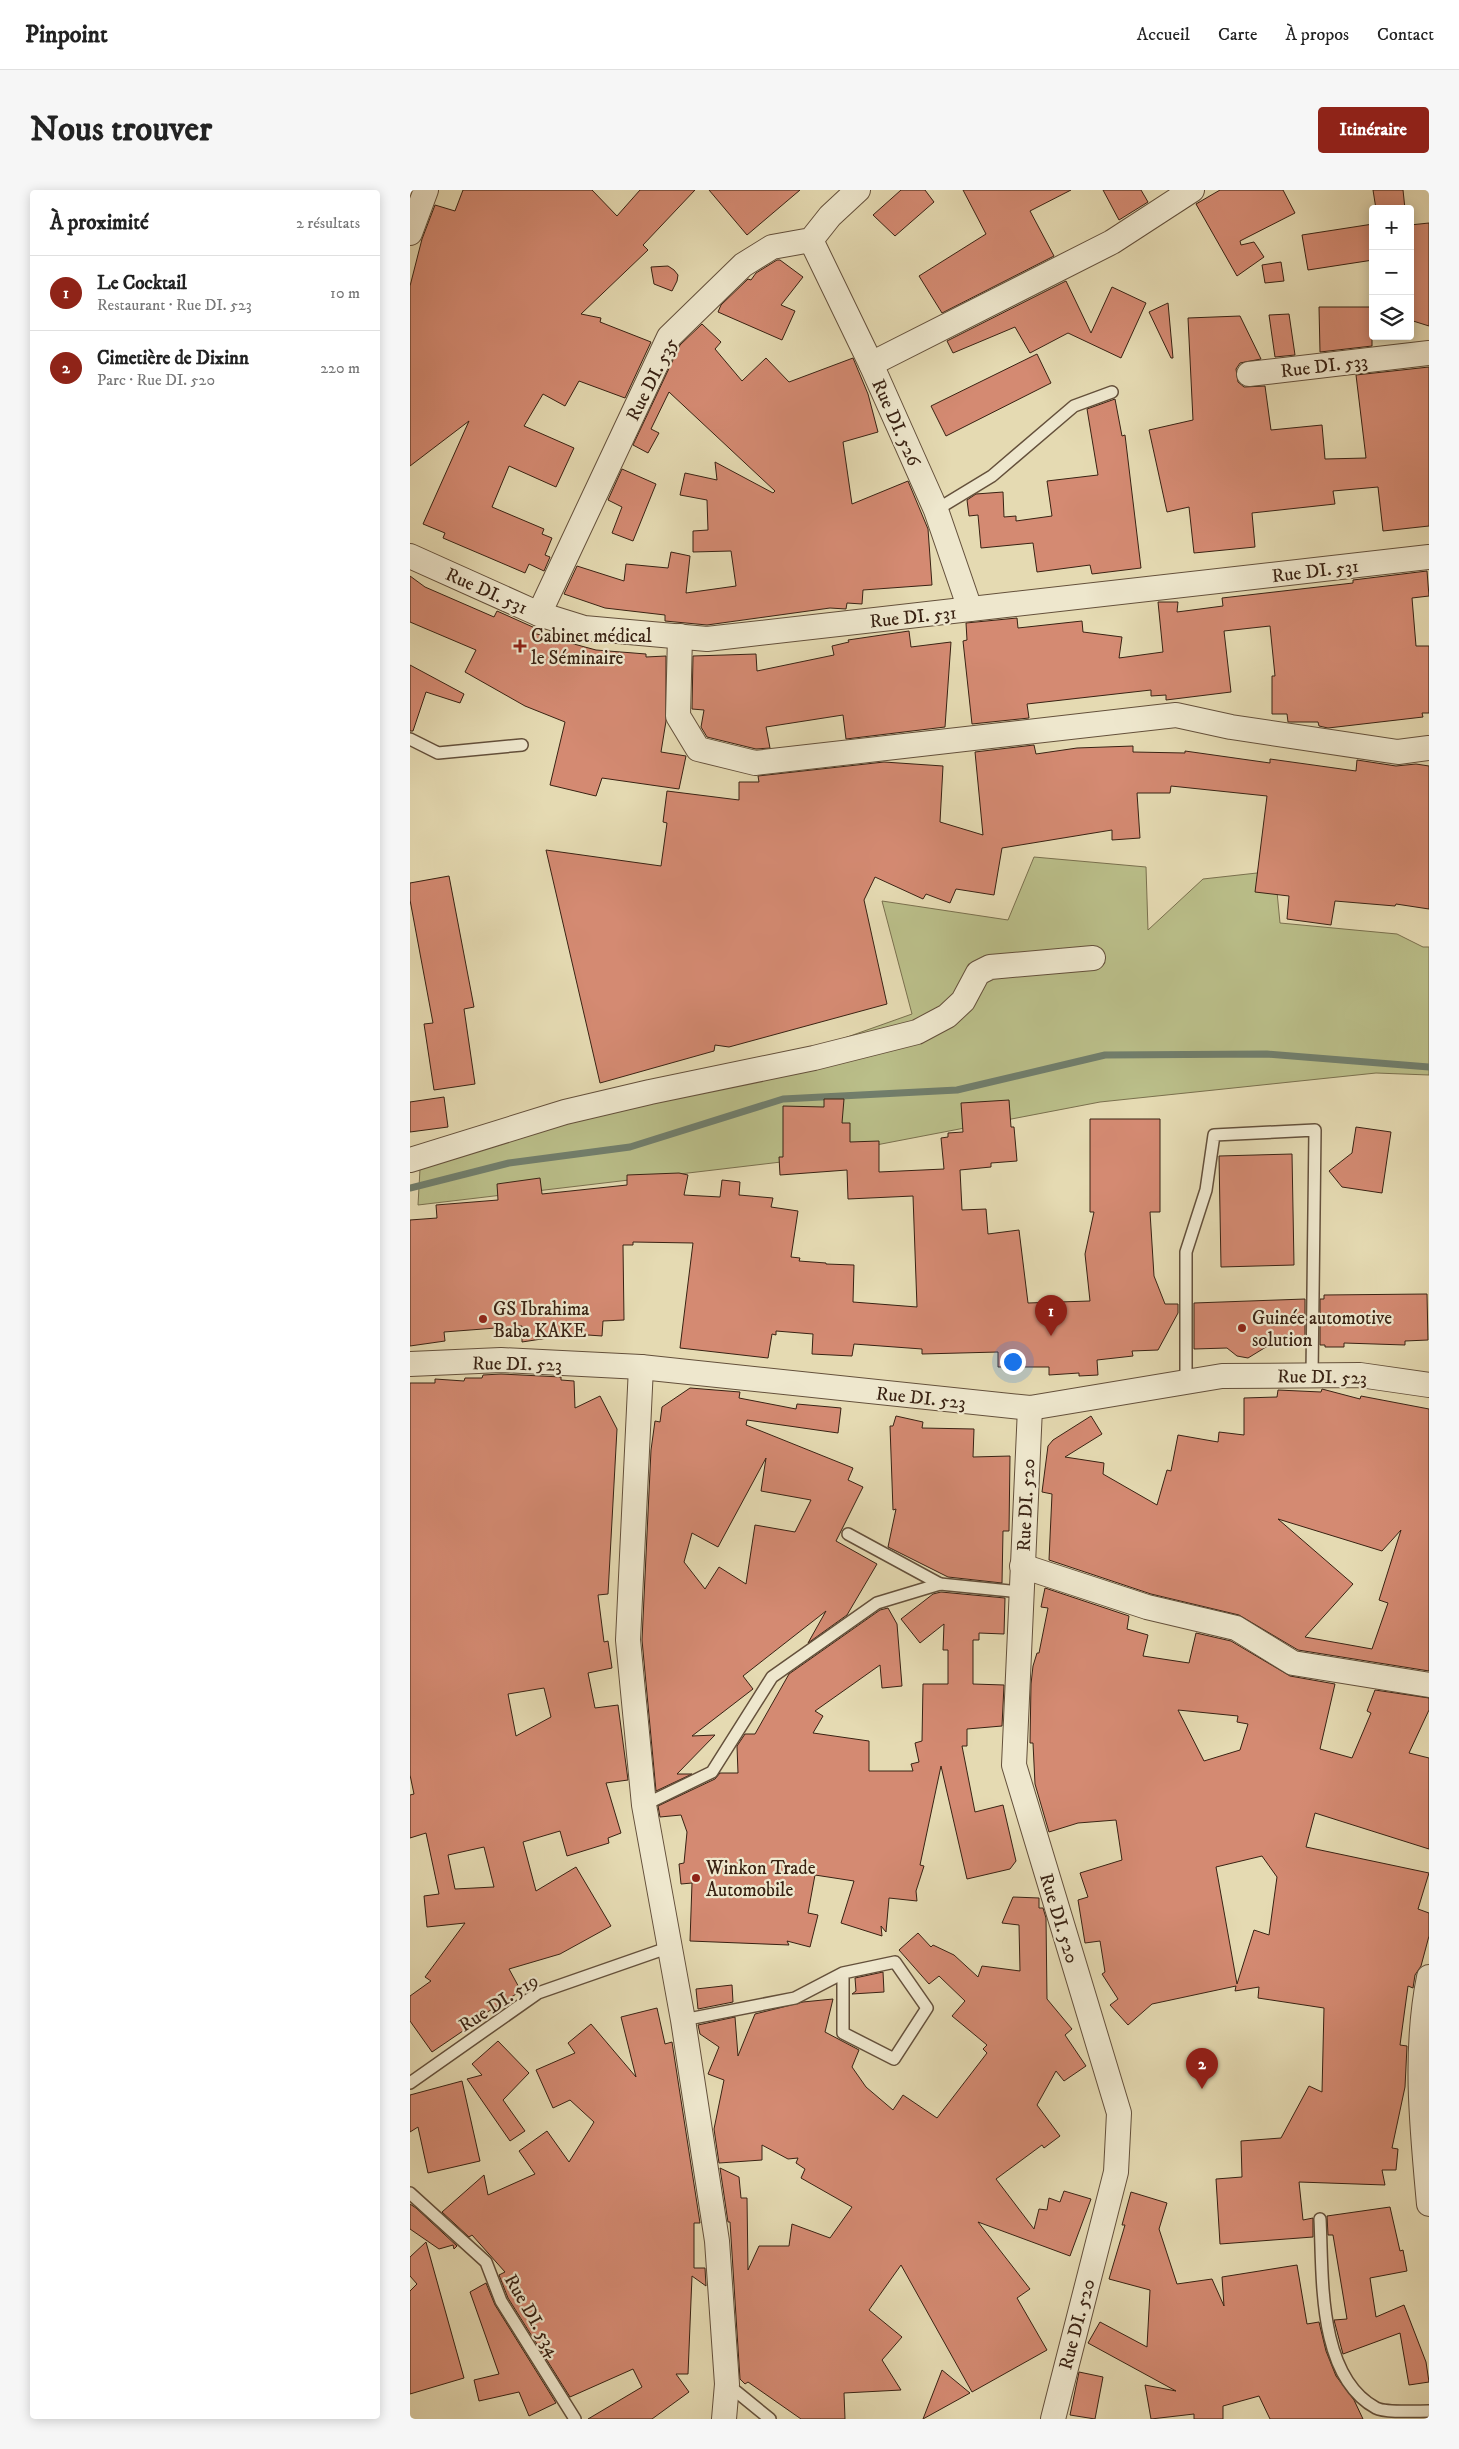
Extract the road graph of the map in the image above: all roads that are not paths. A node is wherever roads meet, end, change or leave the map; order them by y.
1 (426, 190) edge
2 (858, 190) edge
3 (1192, 190) edge
4 (410, 233) edge
5 (811, 240) junction
6 (1429, 353) edge
7 (870, 364) junction
8 (1250, 374) dead end
9 (1112, 392) dead end
10 (936, 510) junction
11 (410, 556) edge
12 (1429, 557) edge
13 (970, 609) junction
14 (539, 614) junction
15 (680, 636) junction
16 (410, 739) edge
17 (522, 745) dead end
18 (1429, 748) edge
19 (1092, 958) dead end
20 (410, 1160) edge
21 (410, 1364) edge
22 (641, 1367) junction
23 (1312, 1375) junction
24 (1186, 1381) junction
25 (1429, 1386) edge
26 (1030, 1408) junction
27 (848, 1534) dead end
28 (1022, 1566) junction
29 (940, 1584) junction
30 (1021, 1592) junction
31 (1429, 1685) edge
32 (644, 1804) junction
33 (670, 1947) junction
34 (843, 1973) junction
35 (1429, 1977) edge
36 (683, 2020) junction
37 (410, 2083) edge
38 (410, 2193) edge
39 (1429, 2204) edge
40 (1320, 2219) dead end
41 (727, 2384) junction
42 (1429, 2411) edge
43 (575, 2419) edge
44 (724, 2419) edge
45 (770, 2419) edge
46 (1053, 2419) edge

1 - 4 street
2 - 5 street
3 - 7 street
5 - 7 street, Rue DI. 526
5 - 14 street, Rue DI. 535
6 - 8 street, Rue DI. 533
7 - 10 street, Rue DI. 526
9 - 10 lane
10 - 13 street, Rue DI. 526
11 - 14 street, Rue DI. 531
12 - 13 street, Rue DI. 531
13 - 15 street, Rue DI. 531
14 - 15 street, Rue DI. 531
15 - 18 street
16 - 17 lane
19 - 20 street
21 - 22 street, Rue DI. 523
22 - 26 street, Rue DI. 523
22 - 32 street
23 - 24 street, Rue DI. 523
23 - 24 lane
23 - 25 street, Rue DI. 523
24 - 26 street, Rue DI. 523
26 - 28 street, Rue DI. 520
27 - 29 lane
28 - 30 street, Rue DI. 520
28 - 31 street
29 - 30 lane
29 - 32 lane
30 - 46 street, Rue DI. 520
32 - 33 street
33 - 36 street
33 - 37 lane, Rue DI. 519
34 - 34 lane
34 - 36 lane
35 - 39 street
36 - 41 street
38 - 43 lane, Rue DI. 534
40 - 42 lane
41 - 44 street
41 - 45 lane

